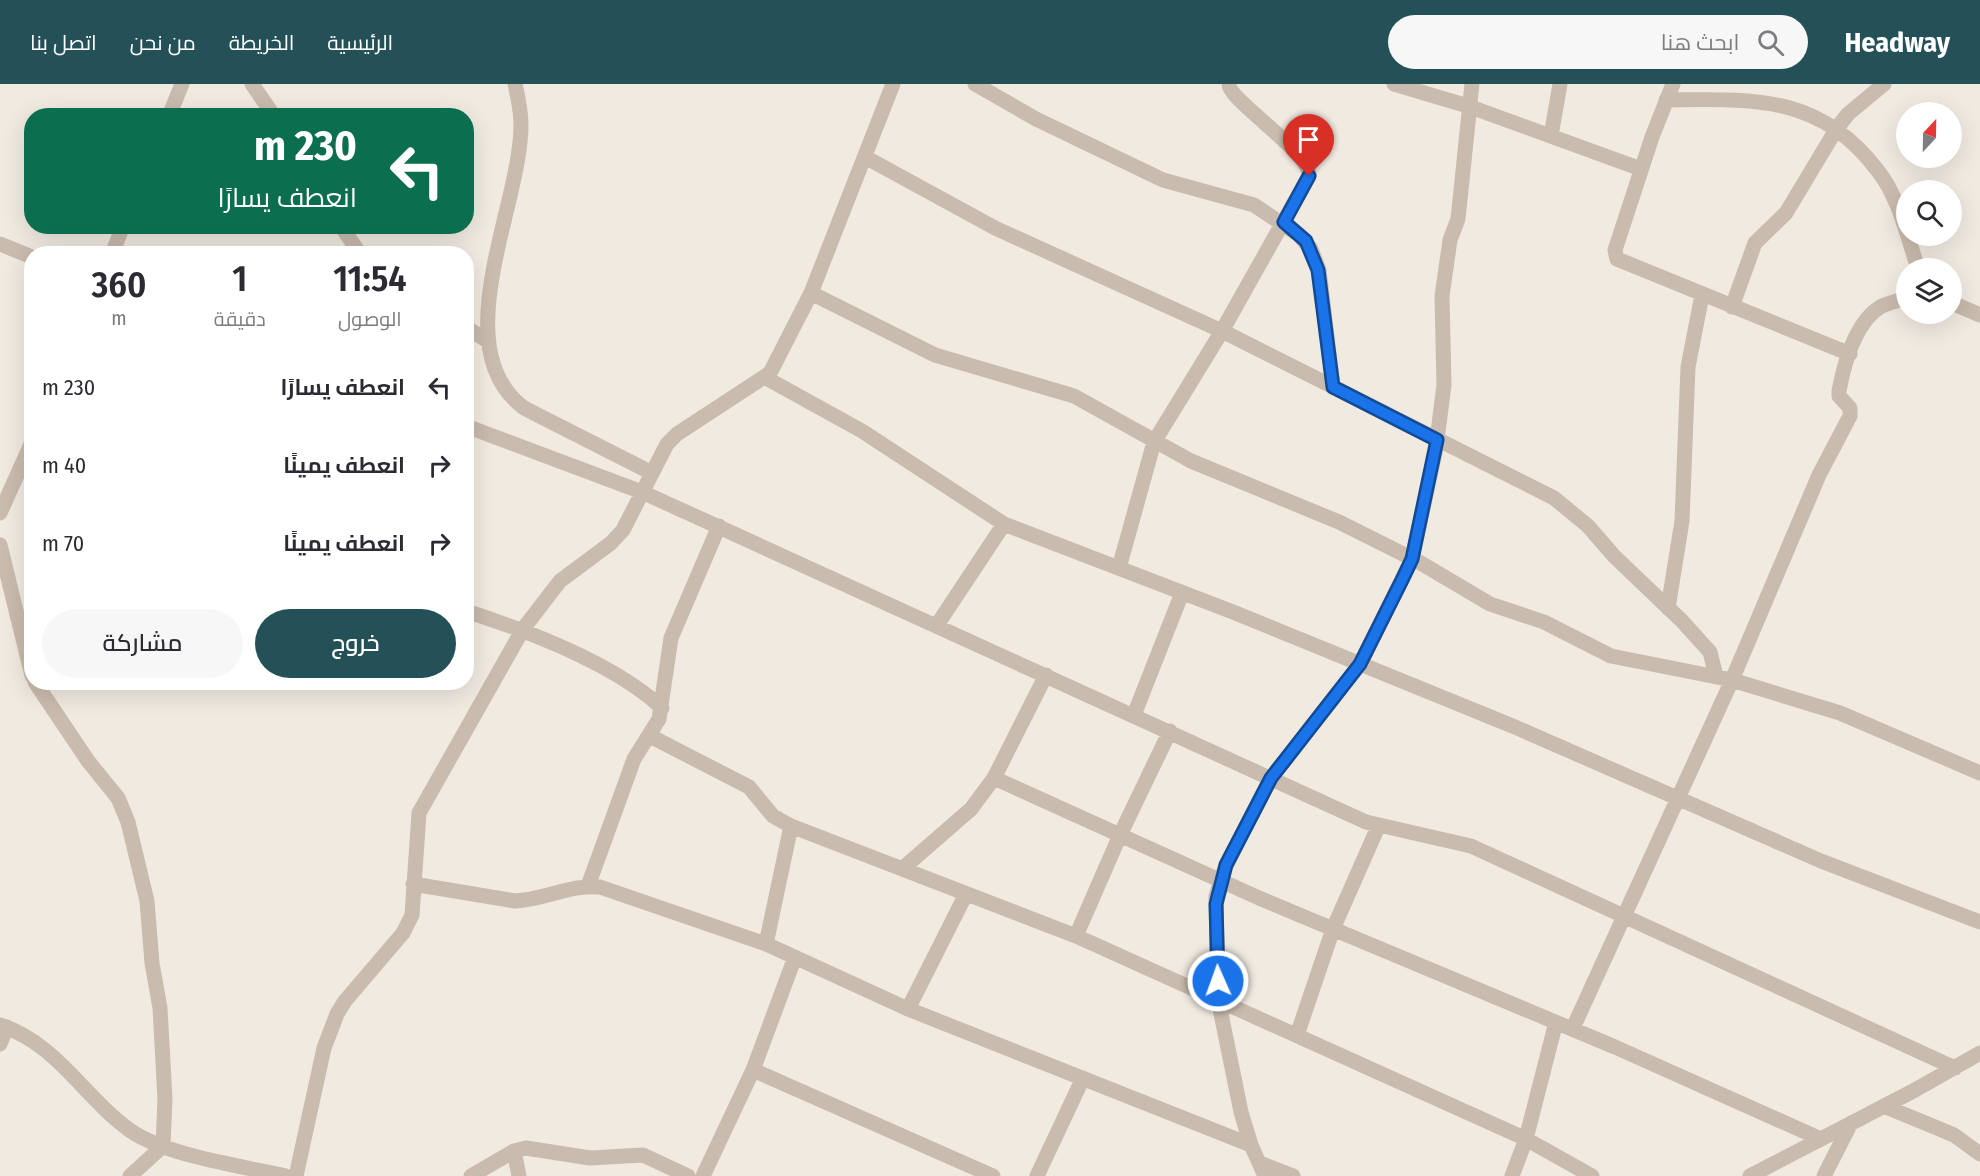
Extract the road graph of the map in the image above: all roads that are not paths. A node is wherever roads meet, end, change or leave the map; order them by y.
1 (182, 84) edge
2 (252, 84) edge
3 (515, 84) edge
4 (893, 84) edge
5 (975, 84) edge
6 (1229, 84) edge
7 (1394, 84) edge
8 (1472, 84) edge
9 (1560, 84) edge
10 (1673, 84) edge
11 (1884, 84) edge
12 (1666, 100) junction
13 (1468, 106) junction
14 (172, 108) edge
15 (268, 108) edge
16 (1837, 128) junction
17 (1551, 136) junction
18 (865, 157) junction
19 (1641, 169) junction
20 (1284, 222) junction
21 (0, 244) edge
22 (24, 254) edge
23 (1914, 258) edge
24 (811, 293) junction
25 (1702, 295) junction
26 (1896, 301) edge
27 (1732, 307) junction
28 (1962, 307) edge
29 (1980, 315) edge
30 (1222, 331) junction
31 (474, 332) edge
32 (489, 342) junction
33 (1850, 354) junction
34 (766, 378) junction
35 (1333, 387) junction
36 (474, 429) edge
37 (1437, 440) junction
38 (1154, 442) junction
39 (652, 473) junction
40 (24, 477) edge
41 (642, 492) junction
42 (0, 513) edge
43 (1004, 524) junction
44 (719, 526) junction
45 (0, 545) edge
46 (1412, 559) junction
47 (1119, 568) junction
48 (1182, 593) junction
49 (1668, 608) junction
50 (474, 614) edge
51 (937, 625) junction
52 (523, 629) junction
53 (24, 643) edge
54 (1360, 664) junction
55 (1046, 675) junction
56 (1716, 676) junction
57 (1732, 680) junction
58 (39, 690) edge
59 (662, 708) junction
60 (1134, 715) junction
61 (1170, 731) junction
62 (650, 736) junction
63 (1980, 773) edge
64 (994, 778) junction
65 (1271, 778) junction
66 (1678, 798) junction
67 (791, 826) junction
68 (1378, 827) junction
69 (1120, 835) junction
70 (902, 869) junction
71 (1220, 881) junction
72 (413, 884) junction
73 (588, 886) junction
74 (966, 894) junction
75 (1622, 917) junction
76 (1980, 922) edge
77 (1334, 929) junction
78 (1076, 936) junction
79 (766, 944) junction
80 (795, 957) junction
81 (1218, 999) junction
82 (908, 1009) junction
83 (1556, 1022) junction
84 (4, 1026) edge
85 (1572, 1028) junction
86 (1297, 1035) junction
87 (0, 1044) edge
88 (1980, 1053) edge
89 (1955, 1068) junction
90 (753, 1070) junction
91 (1083, 1078) junction
92 (1884, 1106) junction
93 (1852, 1123) junction
94 (1526, 1139) junction
95 (1821, 1139) junction
96 (1251, 1145) junction
97 (163, 1146) junction
98 (514, 1151) junction
99 (1980, 1154) edge
100 (1263, 1170) edge
101 (680, 1174) edge
102 (130, 1176) edge
103 (286, 1176) edge
104 (296, 1176) edge
105 (471, 1176) edge
106 (519, 1176) edge
107 (703, 1176) edge
108 (993, 1176) edge
109 (1037, 1176) edge
110 (1293, 1176) edge
111 (1512, 1176) edge
112 (1592, 1176) edge
113 (1750, 1176) edge
114 (1824, 1176) edge

1 - 14 street
2 - 15 street
3 - 32 street
4 - 18 street
5 - 20 street
6 - 20 street
7 - 13 street
8 - 13 street
9 - 17 street
10 - 12 street
11 - 16 street
12 - 16 street
12 - 19 street
13 - 17 street
13 - 37 street
16 - 23 street
16 - 27 street
17 - 19 street
18 - 24 street
18 - 30 street
19 - 25 street
20 - 30 street
20 - 35 street
21 - 22 street
24 - 34 street
24 - 38 street
25 - 27 street
25 - 49 street
26 - 33 street
27 - 33 street
28 - 29 street
30 - 35 street
30 - 38 street
31 - 32 street
32 - 39 street
33 - 57 street
34 - 39 street
34 - 43 street
35 - 37 street
36 - 41 street
37 - 46 street
37 - 49 street
38 - 46 street
38 - 47 street
39 - 41 street
40 - 42 street
41 - 44 street
41 - 52 street
43 - 47 street
43 - 51 street
44 - 51 street
44 - 59 street
45 - 53 street
46 - 54 street
46 - 56 street
47 - 48 street
48 - 54 street
48 - 60 street
49 - 56 street
50 - 52 street
51 - 55 street
52 - 59 street
52 - 72 street
54 - 65 street
54 - 66 street
55 - 60 street
55 - 64 street
56 - 57 street
57 - 63 street
57 - 66 street
58 - 97 street
59 - 62 street
60 - 61 street
61 - 65 street
61 - 69 street
62 - 67 street
62 - 73 street
64 - 69 street
64 - 70 street
65 - 68 street
65 - 71 street
66 - 75 street
66 - 76 street
67 - 70 street
67 - 79 street
68 - 75 street
68 - 77 street
69 - 71 street
69 - 78 street
70 - 74 street
71 - 77 street
71 - 81 street
72 - 73 street
72 - 104 street
73 - 79 street
74 - 78 street
74 - 82 street
75 - 85 street
75 - 89 street
77 - 83 street
77 - 86 street
78 - 81 street
79 - 80 street
80 - 82 street
80 - 90 street
81 - 86 street
81 - 96 street
82 - 91 street
83 - 85 street
83 - 94 street
84 - 87 street
84 - 97 street
85 - 95 street
86 - 94 street
88 - 89 street
89 - 92 street
90 - 107 street
90 - 108 street
91 - 96 street
91 - 109 street
92 - 93 street
92 - 99 street
93 - 95 street
93 - 114 street
94 - 111 street
94 - 112 street
95 - 113 street
96 - 100 street
97 - 102 street
97 - 103 street
98 - 101 street
98 - 105 street
98 - 106 street
100 - 110 street

